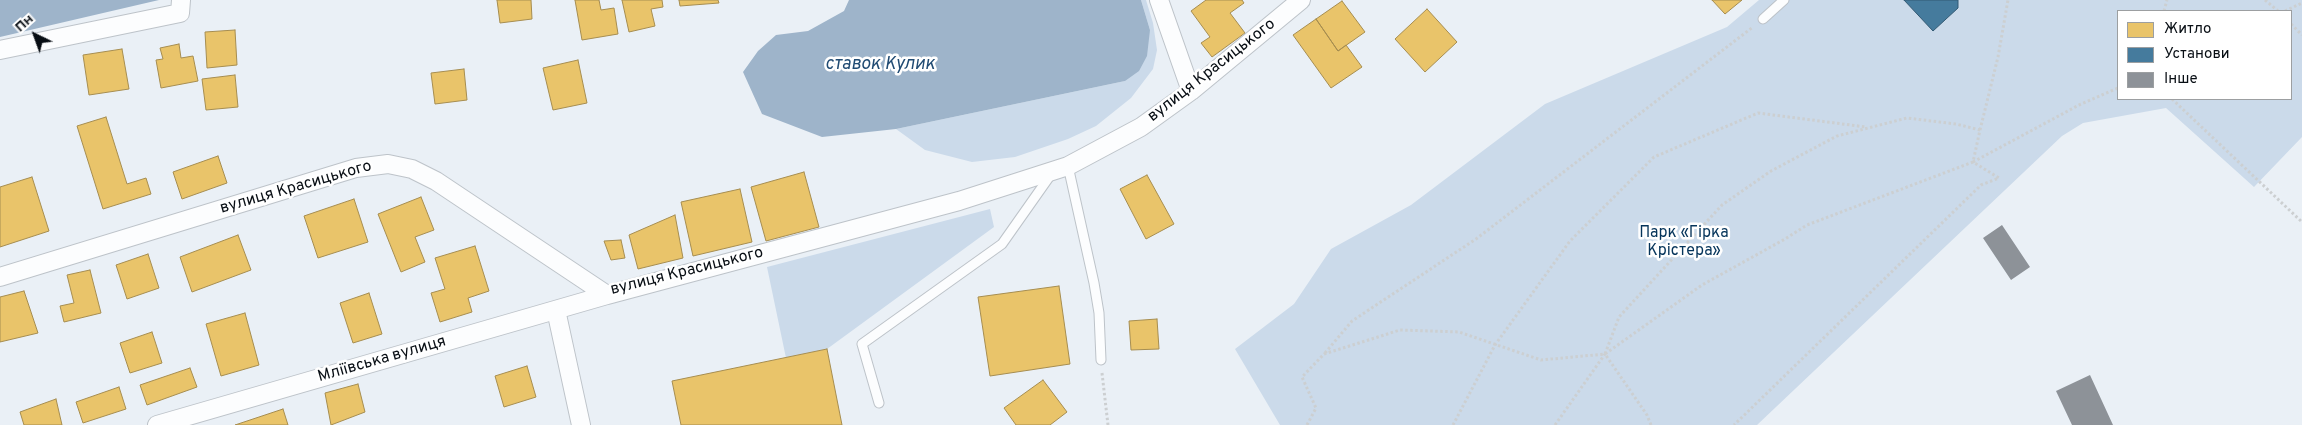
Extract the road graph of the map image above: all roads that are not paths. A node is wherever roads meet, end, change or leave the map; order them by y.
1 (181, 0) edge
2 (1159, 0) edge
3 (1301, 0) edge
4 (1784, 0) edge
5 (1763, 20) road end
6 (0, 50) edge
7 (1192, 91) junction
8 (1060, 170) junction
9 (0, 277) edge
10 (606, 295) junction
11 (556, 310) junction
12 (1101, 360) road end
13 (879, 403) dead end
14 (157, 425) edge
15 (582, 425) edge

1 - 6 street
2 - 7 street
3 - 7 street, вулиця Красицького
4 - 5 lane
7 - 8 street, вулиця Красицького
8 - 10 street, вулиця Красицького
8 - 12 lane
8 - 13 lane
9 - 10 street, вулиця Красицького
10 - 11 street, Мліївська вулиця
11 - 14 street, Мліївська вулиця
11 - 15 street

